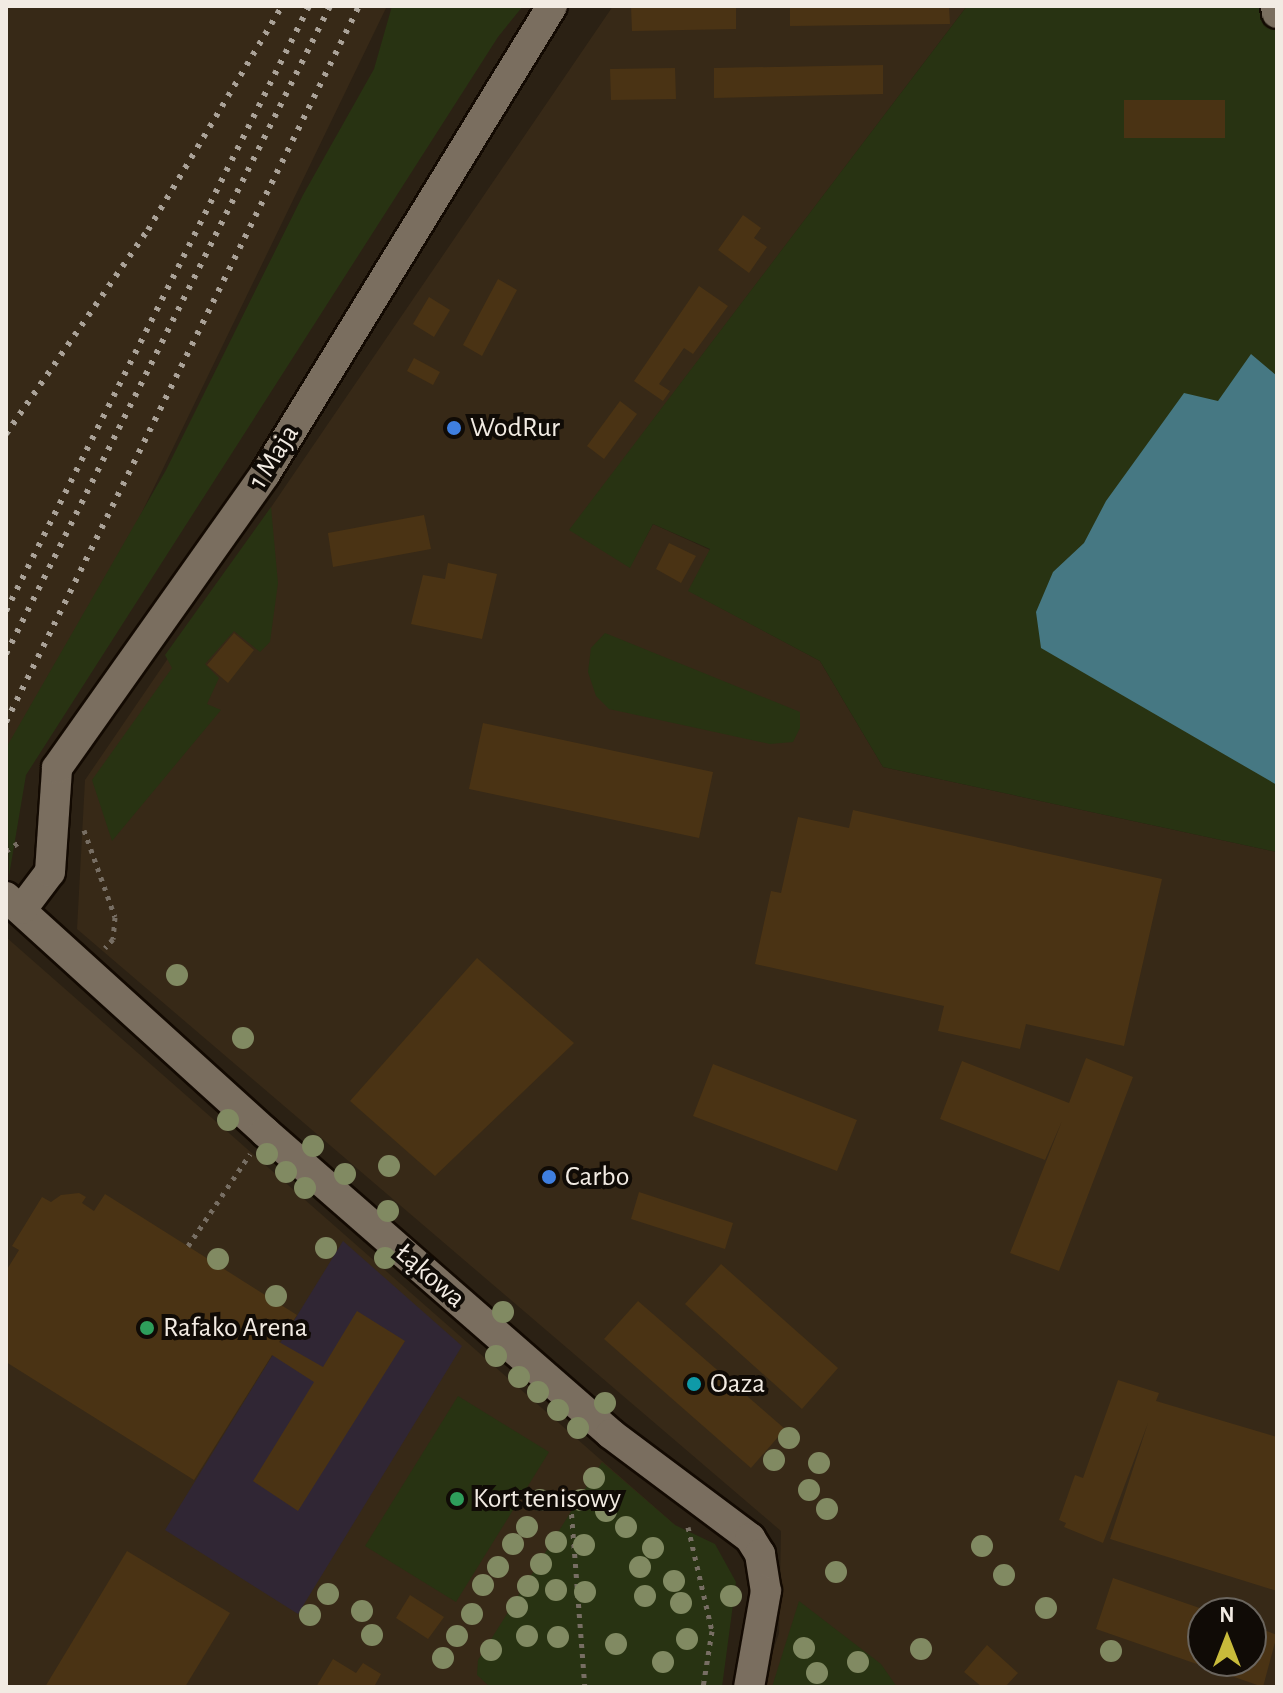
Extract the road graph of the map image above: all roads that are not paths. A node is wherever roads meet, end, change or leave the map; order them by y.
1 (552, 6) edge
2 (1276, 6) edge
3 (1277, 13) edge
4 (14, 903) edge
5 (749, 1687) edge

1 - 4 street, 1 Maja
2 - 3 street
4 - 5 street, Łąkowa

